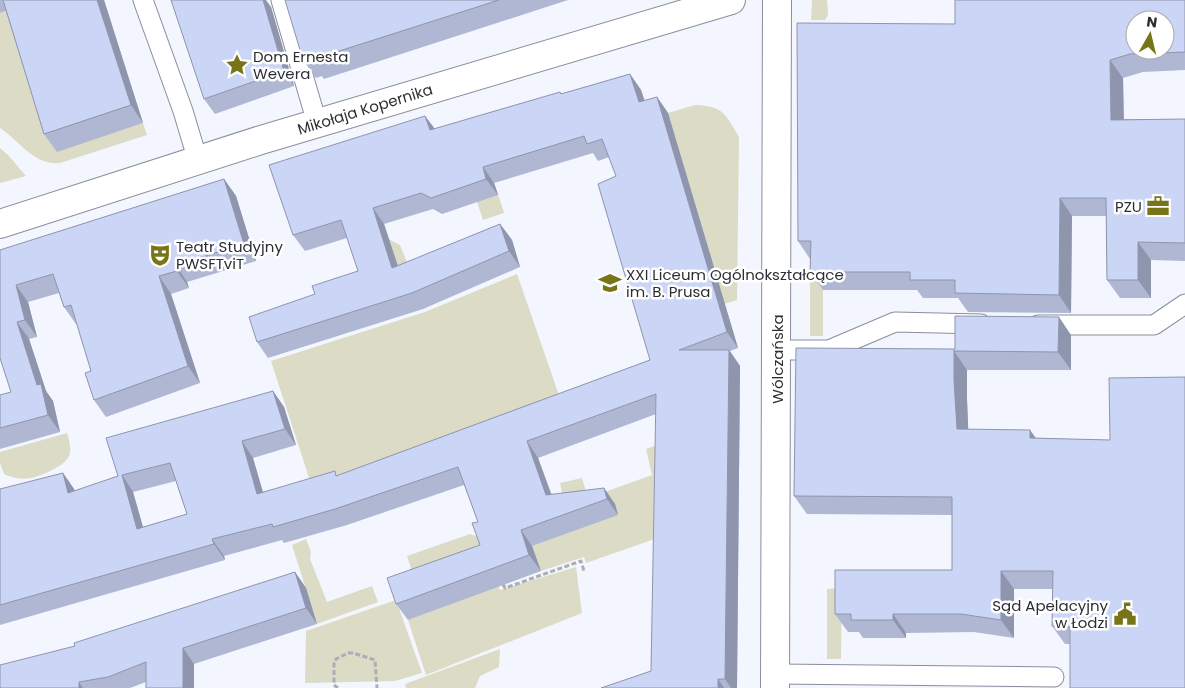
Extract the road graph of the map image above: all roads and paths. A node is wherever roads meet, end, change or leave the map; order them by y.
1 (143, 0) edge
2 (281, 0) edge
3 (731, 0) edge
4 (777, 0) edge
5 (317, 123) junction
6 (198, 161) junction
7 (0, 224) edge
8 (1185, 304) edge
9 (1000, 324) edge
10 (1020, 324) edge
11 (777, 350) junction
12 (584, 572) dead end
13 (503, 584) edge
14 (1054, 677) dead end
15 (776, 681) edge
16 (338, 688) edge
17 (377, 688) edge

1 - 6 lane
2 - 5 lane
3 - 5 street, Mikołaja Kopernika
4 - 11 street, Wólczańska
5 - 6 street, Mikołaja Kopernika
6 - 7 street, Mikołaja Kopernika
8 - 10 lane
9 - 11 lane
11 - 15 street, Wólczańska
12 - 13 path
14 - 15 lane
16 - 17 path

